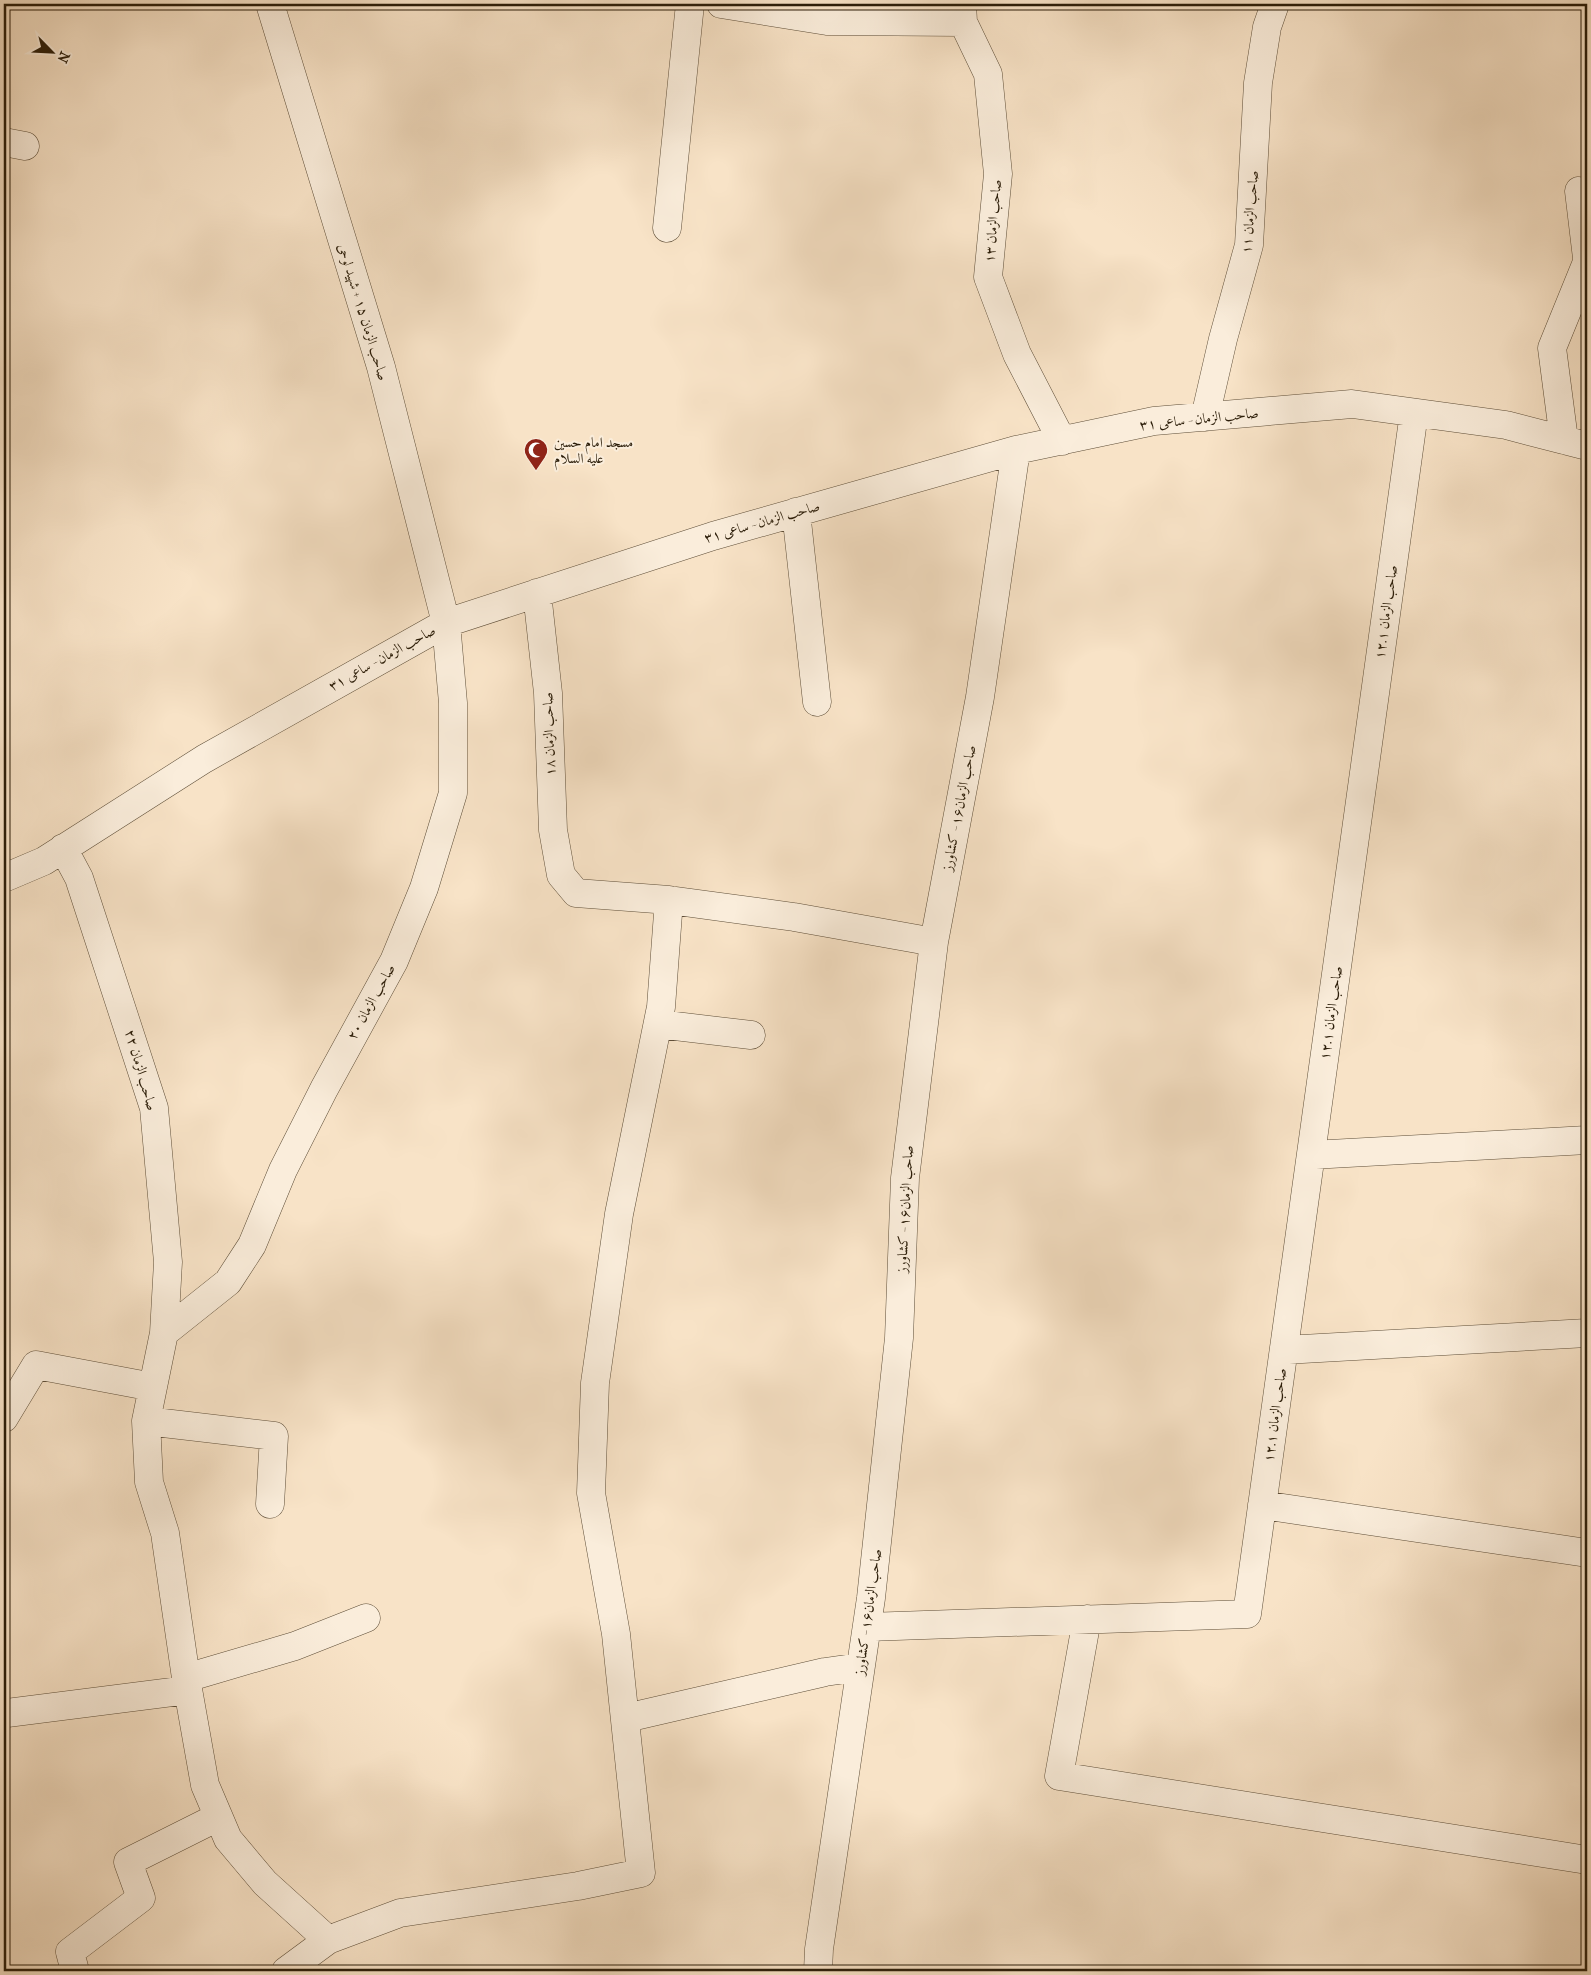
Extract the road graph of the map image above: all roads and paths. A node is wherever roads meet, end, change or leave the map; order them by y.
1 (270, 4) edge
2 (690, 4) edge
3 (721, 4) edge
4 (1275, 4) edge
5 (963, 13) edge
6 (1579, 191) dead end
7 (667, 228) dead end
8 (1587, 258) edge
9 (1587, 262) edge
10 (1414, 413) junction
11 (1205, 417) junction
12 (1062, 441) junction
13 (1576, 443) edge
14 (1016, 450) junction
15 (796, 512) junction
16 (536, 593) junction
17 (446, 623) junction
18 (817, 702) dead end
19 (63, 848) junction
20 (4, 878) edge
21 (669, 900) junction
22 (934, 942) junction
23 (658, 1024) junction
24 (751, 1035) dead end
25 (1587, 1140) edge
26 (1311, 1155) junction
27 (164, 1333) junction
28 (1587, 1333) edge
29 (1284, 1350) junction
30 (153, 1387) junction
31 (4, 1418) edge
32 (146, 1421) junction
33 (270, 1504) dead end
34 (1262, 1505) junction
35 (1587, 1553) edge
36 (366, 1618) dead end
37 (1087, 1619) junction
38 (867, 1627) junction
39 (860, 1667) junction
40 (187, 1684) junction
41 (7, 1713) dead end
42 (626, 1718) junction
43 (218, 1817) junction
44 (1587, 1860) edge
45 (328, 1940) junction
46 (75, 1971) edge
47 (286, 1971) edge
48 (818, 1971) edge

1 - 17 street, صاحب الزمان ۱۵ + شهید لوحی
2 - 7 street
3 - 5 street
4 - 11 street, صاحب الزمان ۱۱
5 - 12 street, صاحب الزمان ۱۳
6 - 8 street
9 - 13 street
10 - 11 street, صاحب الزمان - ساعی ۳۱
10 - 13 street, صاحب الزمان - ساعی ۳۱
10 - 26 street, صاحب الزمان ۱۲.۱
11 - 12 street, صاحب الزمان - ساعی ۳۱
12 - 14 street, صاحب الزمان - ساعی ۳۱
14 - 15 street, صاحب الزمان - ساعی ۳۱
14 - 22 street, صاحب الزمان۱۶ - کشاورز
15 - 16 street, صاحب الزمان - ساعی ۳۱
15 - 18 street
16 - 17 street, صاحب الزمان - ساعی ۳۱
16 - 21 street, صاحب الزمان ۱۸
17 - 19 street, صاحب الزمان - ساعی ۳۱
17 - 27 street, صاحب الزمان ۲۰
19 - 20 street, صاحب الزمان - ساعی ۳۱
19 - 27 street, صاحب الزمان ۲۲
21 - 22 street
21 - 23 street
22 - 38 street, صاحب الزمان۱۶ - کشاورز
23 - 24 street
23 - 42 street
25 - 26 street
26 - 29 street, صاحب الزمان ۱۲.۱
27 - 30 street, صاحب الزمان ۲۲
28 - 29 street
29 - 34 street, صاحب الزمان ۱۲.۱
30 - 31 street
30 - 32 street, صاحب الزمان ۲۲
32 - 33 street
32 - 40 street, صاحب الزمان ۲۲
34 - 35 street
34 - 37 street, صاحب الزمان ۱۲.۱
36 - 40 street
37 - 38 street
37 - 44 street
38 - 39 street, صاحب الزمان۱۶ - کشاورز
39 - 42 street
39 - 48 street, صاحب الزمان۱۶ - کشاورز
40 - 41 street
40 - 43 street, صاحب الزمان ۲۲
42 - 45 street
43 - 45 street, صاحب الزمان ۲۲
43 - 46 street
45 - 47 street

